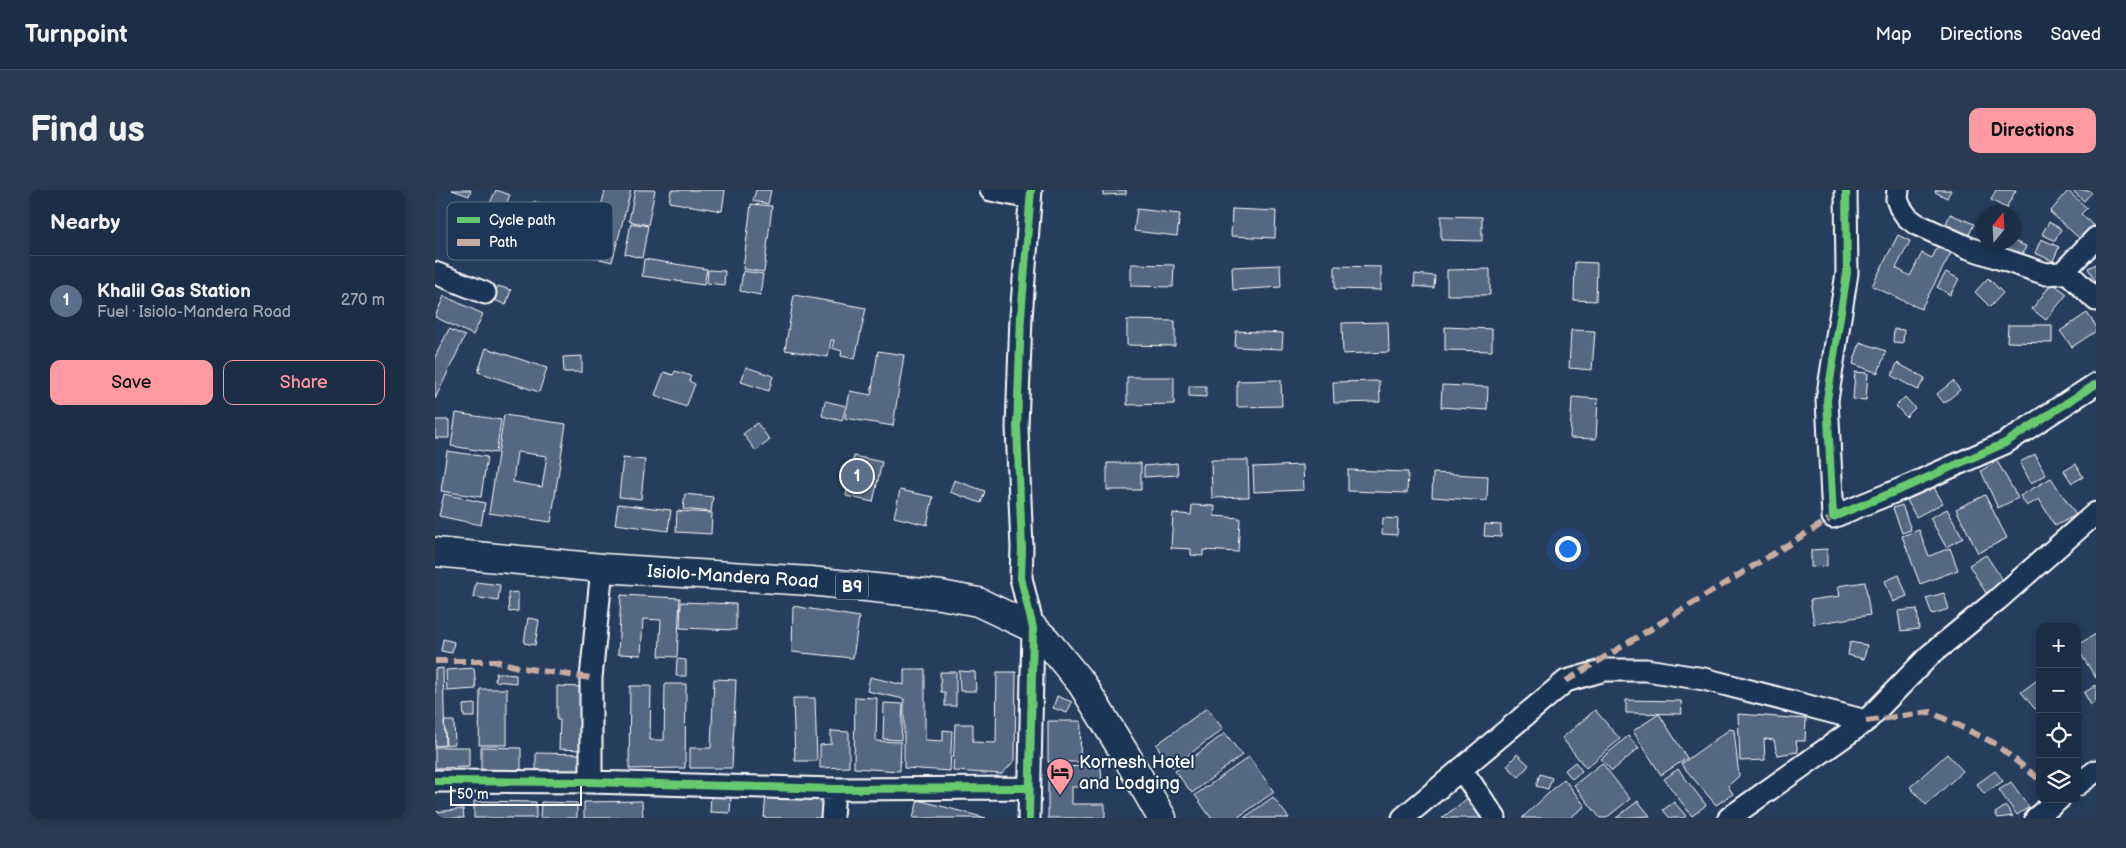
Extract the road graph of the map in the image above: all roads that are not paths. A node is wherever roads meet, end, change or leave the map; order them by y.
1 (991, 190) edge
2 (1846, 190) edge
3 (1898, 190) edge
4 (1031, 194) edge
5 (2096, 238) edge
6 (2065, 270) junction
7 (435, 272) edge
8 (485, 293) dead end
9 (2096, 300) edge
10 (2096, 384) edge
11 (2096, 513) edge
12 (435, 552) edge
13 (602, 568) junction
14 (1033, 628) junction
15 (1866, 722) junction
16 (1461, 769) junction
17 (2096, 771) edge
18 (435, 781) edge
19 (591, 782) junction
20 (2081, 782) edge
21 (1029, 788) junction
22 (834, 789) junction
23 (2054, 803) edge
24 (832, 818) edge
25 (1029, 818) edge
26 (1162, 818) edge
27 (1403, 818) edge
28 (1495, 818) edge
29 (1729, 818) edge
30 (2036, 818) edge

1 - 4 street
2 - 10 street
3 - 6 street
4 - 14 street
5 - 6 street
6 - 9 street
7 - 8 street
11 - 15 street
12 - 13 highway, Isiolo-Mandera Road / B9
13 - 14 highway, Isiolo-Mandera Road / B9
13 - 19 street
14 - 21 street
14 - 26 highway, Isiolo-Mandera Road / B9
15 - 16 street
15 - 29 street
16 - 27 street
16 - 28 street
17 - 20 street
18 - 19 street
19 - 22 street
21 - 22 street
21 - 25 street
22 - 24 street
23 - 30 street

